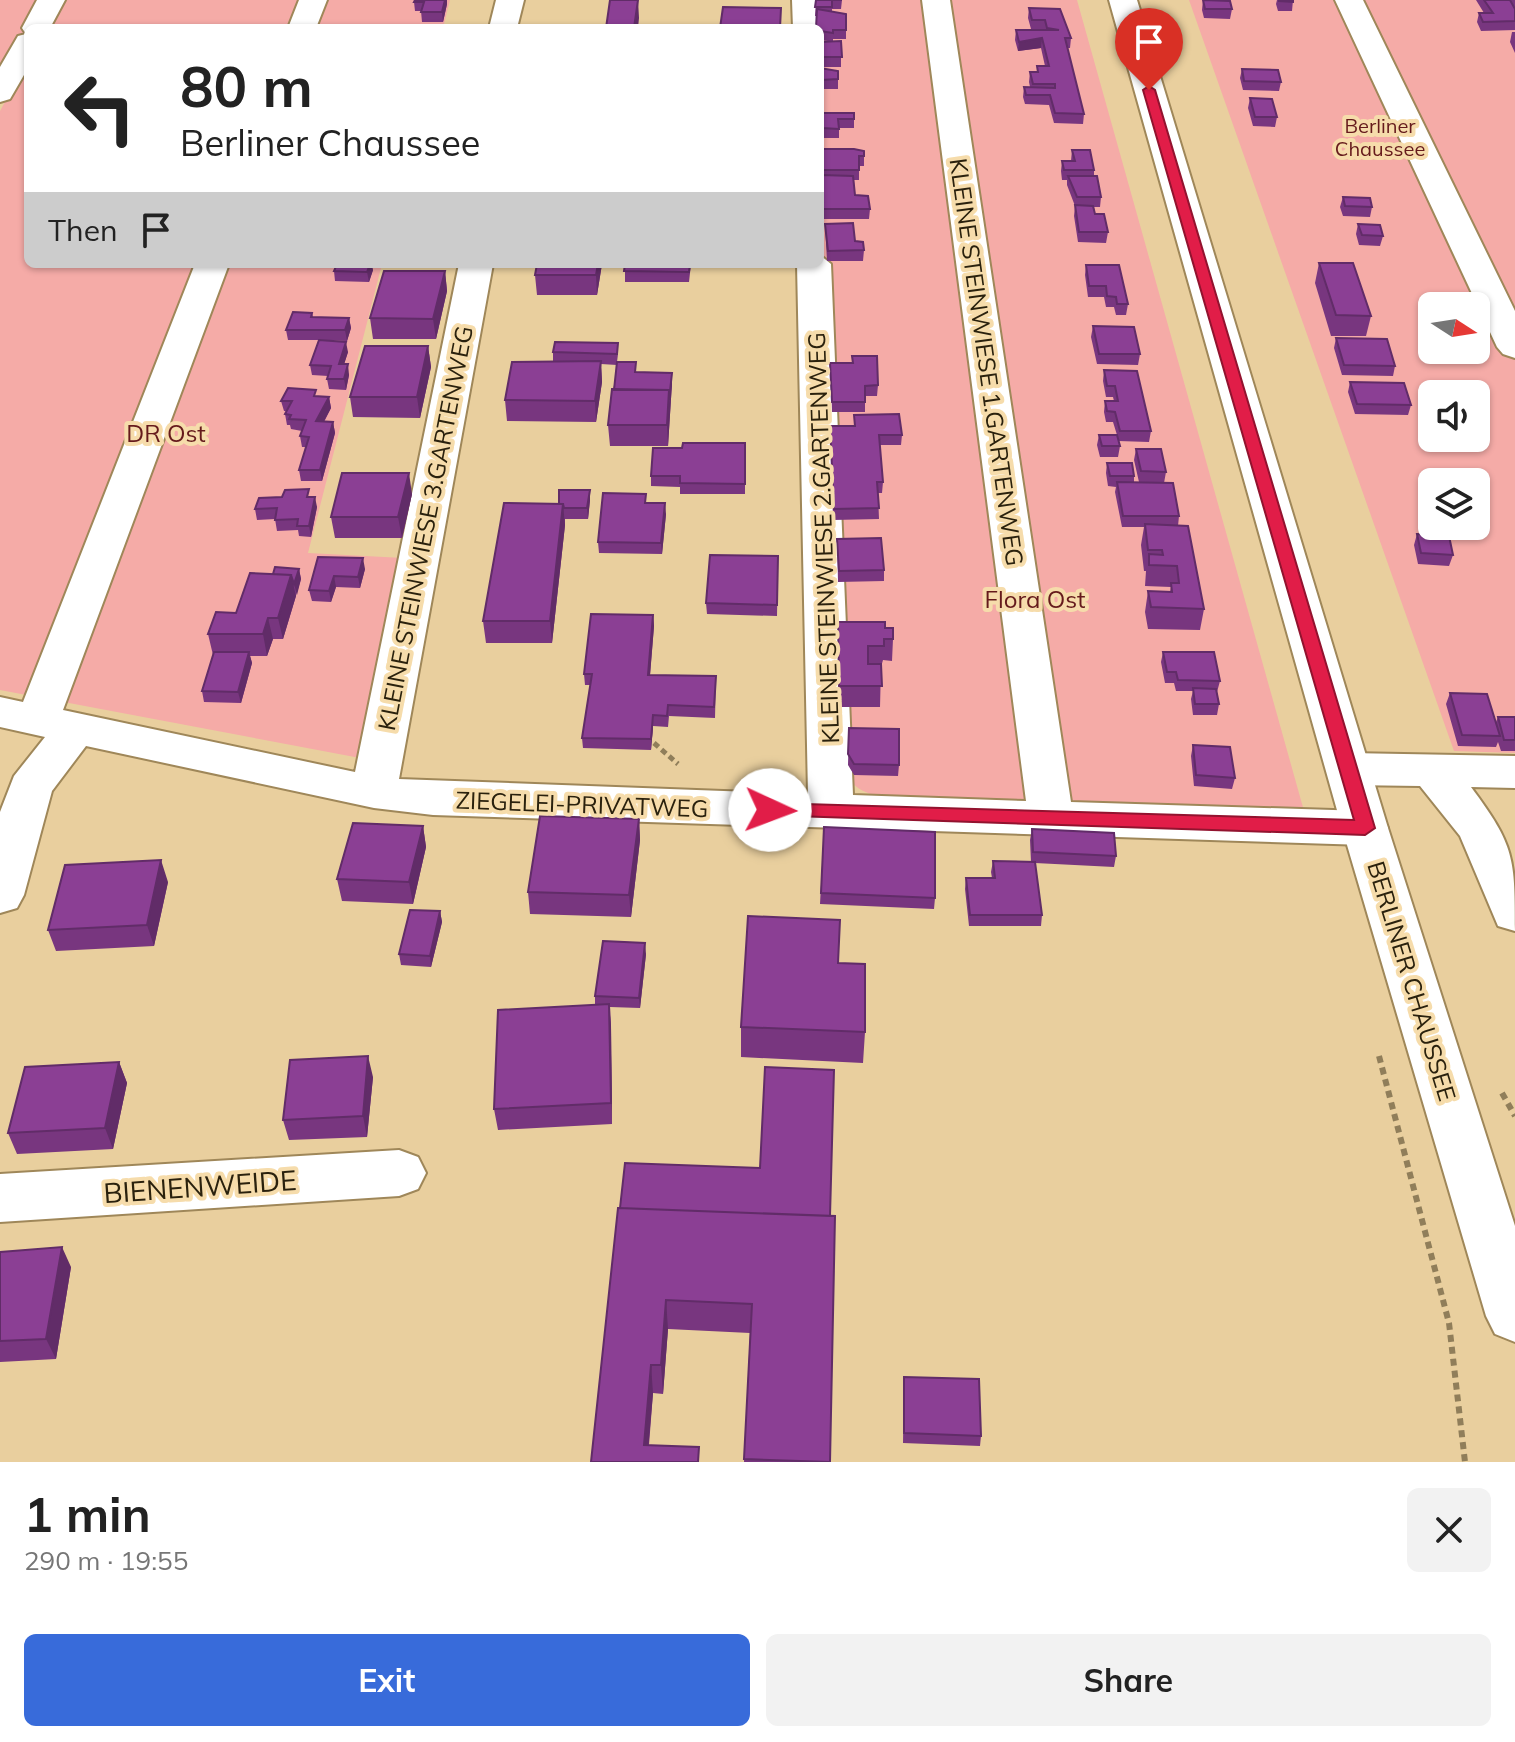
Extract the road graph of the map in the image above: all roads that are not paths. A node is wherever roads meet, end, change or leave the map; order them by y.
1 (51, 0) edge
2 (313, 0) edge
3 (510, 0) edge
4 (806, 0) edge
5 (936, 0) edge
6 (1123, 0) edge
7 (1349, 0) edge
8 (38, 24) edge
9 (304, 24) edge
10 (504, 24) edge
11 (807, 24) edge
12 (24, 49) edge
13 (0, 93) edge
14 (210, 268) edge
15 (475, 268) edge
16 (814, 268) edge
17 (1515, 347) edge
18 (37, 721) edge
19 (1348, 769) junction
20 (1432, 770) junction
21 (1515, 772) edge
22 (374, 792) junction
23 (831, 812) junction
24 (1051, 820) junction
25 (1365, 828) junction
26 (0, 895) edge
27 (1515, 913) edge
28 (399, 1173) dead end
29 (0, 1198) edge
30 (1515, 1316) edge

1 - 8 main road
2 - 9 main road
3 - 10 main road
4 - 11 main road
5 - 24 main road, KLEINE STEINWIESE 1.GARTENWEG
6 - 19 main road, BERLINER CHAUSSEE
7 - 17 main road
12 - 13 main road
14 - 18 main road
15 - 22 main road, KLEINE STEINWIESE 3.GARTENWEG
16 - 23 main road, KLEINE STEINWIESE 2.GARTENWEG
18 - 22 main road, ZIEGELEI-PRIVATWEG
18 - 26 main road
19 - 20 main road
19 - 25 main road, BERLINER CHAUSSEE
20 - 21 main road
20 - 27 main road
22 - 23 main road, ZIEGELEI-PRIVATWEG
23 - 24 main road, ZIEGELEI-PRIVATWEG
24 - 25 main road, ZIEGELEI-PRIVATWEG
25 - 30 main road, BERLINER CHAUSSEE
28 - 29 main road, BIENENWEIDE

